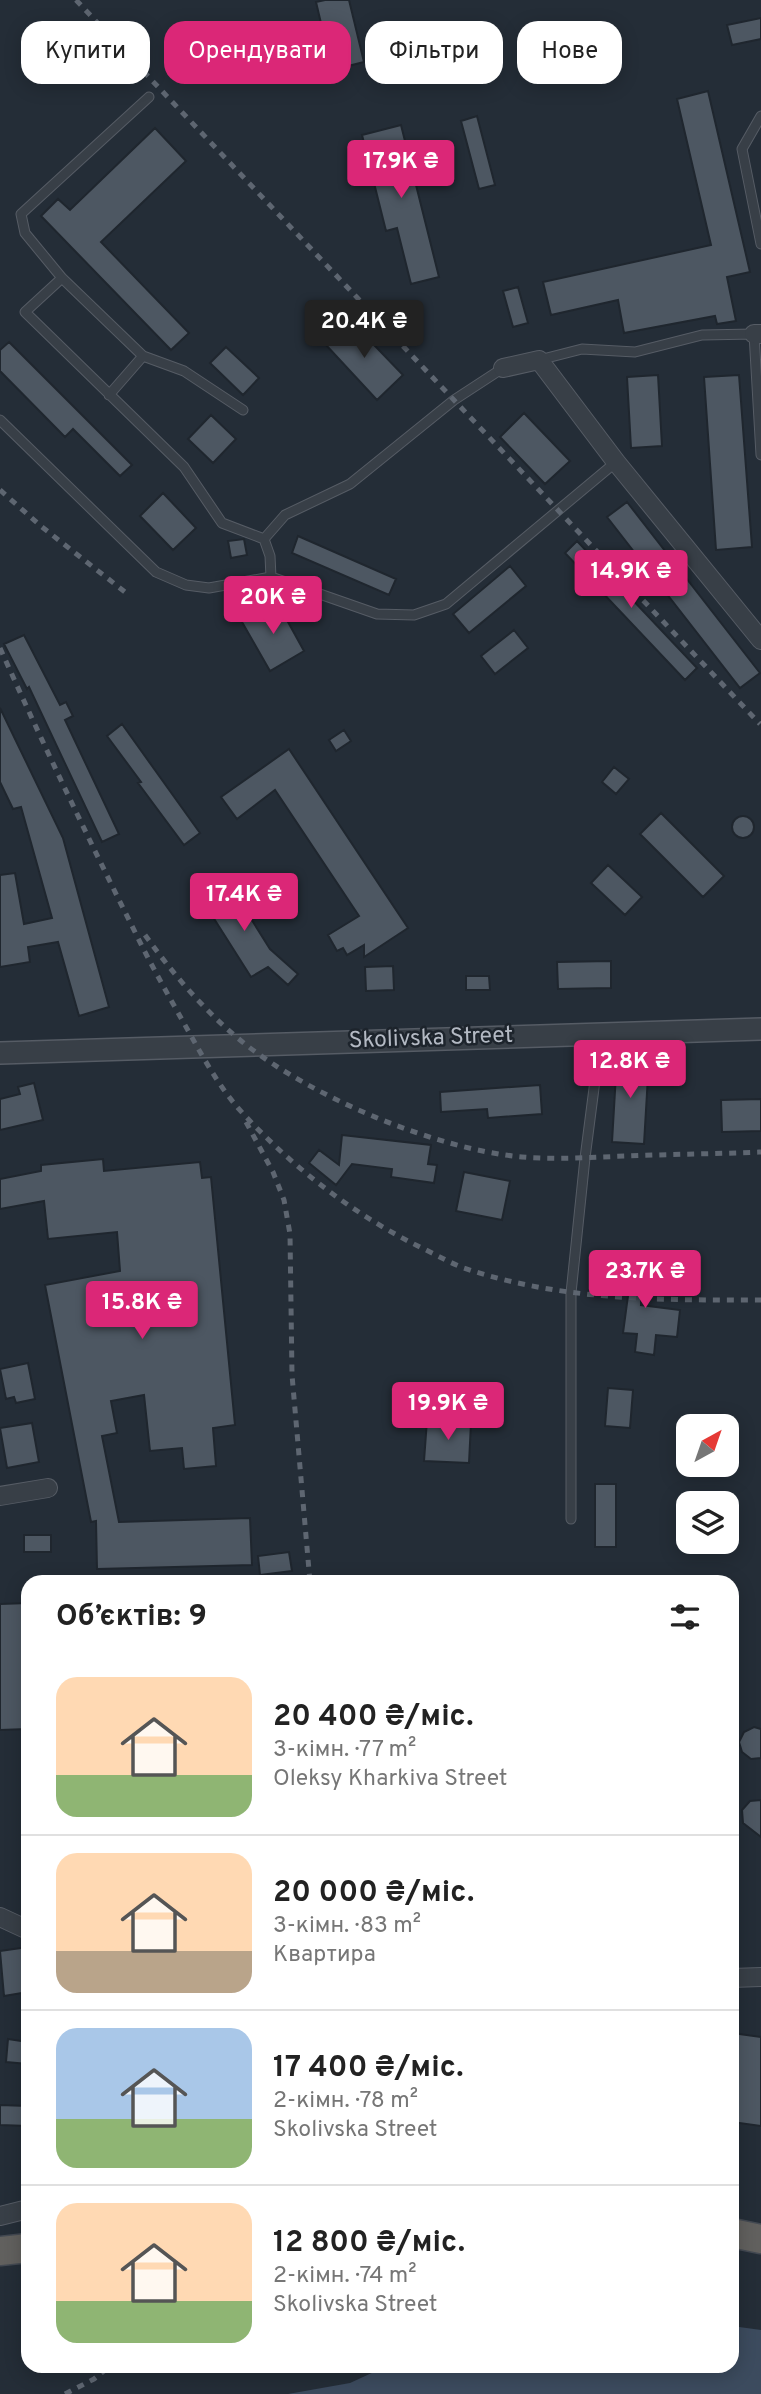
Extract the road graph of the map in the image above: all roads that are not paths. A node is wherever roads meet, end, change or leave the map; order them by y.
1 (149, 97) dead end
2 (761, 116) edge
3 (761, 244) edge
4 (62, 278) junction
5 (758, 334) edge
6 (143, 356) junction
7 (539, 360) junction
8 (503, 368) joint
9 (109, 395) junction
10 (243, 410) dead end
11 (0, 420) edge
12 (761, 456) edge
13 (616, 462) junction
14 (264, 540) junction
15 (271, 577) junction
16 (761, 640) edge
17 (761, 1029) edge
18 (601, 1034) junction
19 (0, 1053) edge
20 (48, 1488) dead end
21 (0, 1496) edge
22 (571, 1519) dead end
23 (0, 1917) edge
24 (21, 1927) edge
25 (761, 1977) edge
26 (739, 1978) edge
27 (21, 2211) edge
28 (0, 2216) edge
29 (739, 2234) edge
30 (761, 2239) edge
31 (21, 2249) edge
32 (0, 2251) edge

1 - 4 lane
2 - 3 lane
4 - 6 lane
4 - 9 lane
5 - 7 lane
5 - 12 lane
6 - 9 lane
6 - 10 lane
7 - 8 street
7 - 13 street
8 - 14 lane
9 - 14 lane
11 - 15 lane
13 - 15 lane
13 - 16 street
14 - 15 lane
17 - 18 street, Skolivska Street
18 - 19 street, Skolivska Street
18 - 22 lane
20 - 21 street
23 - 24 street
25 - 26 street
27 - 28 street
29 - 30 highway
31 - 32 highway

